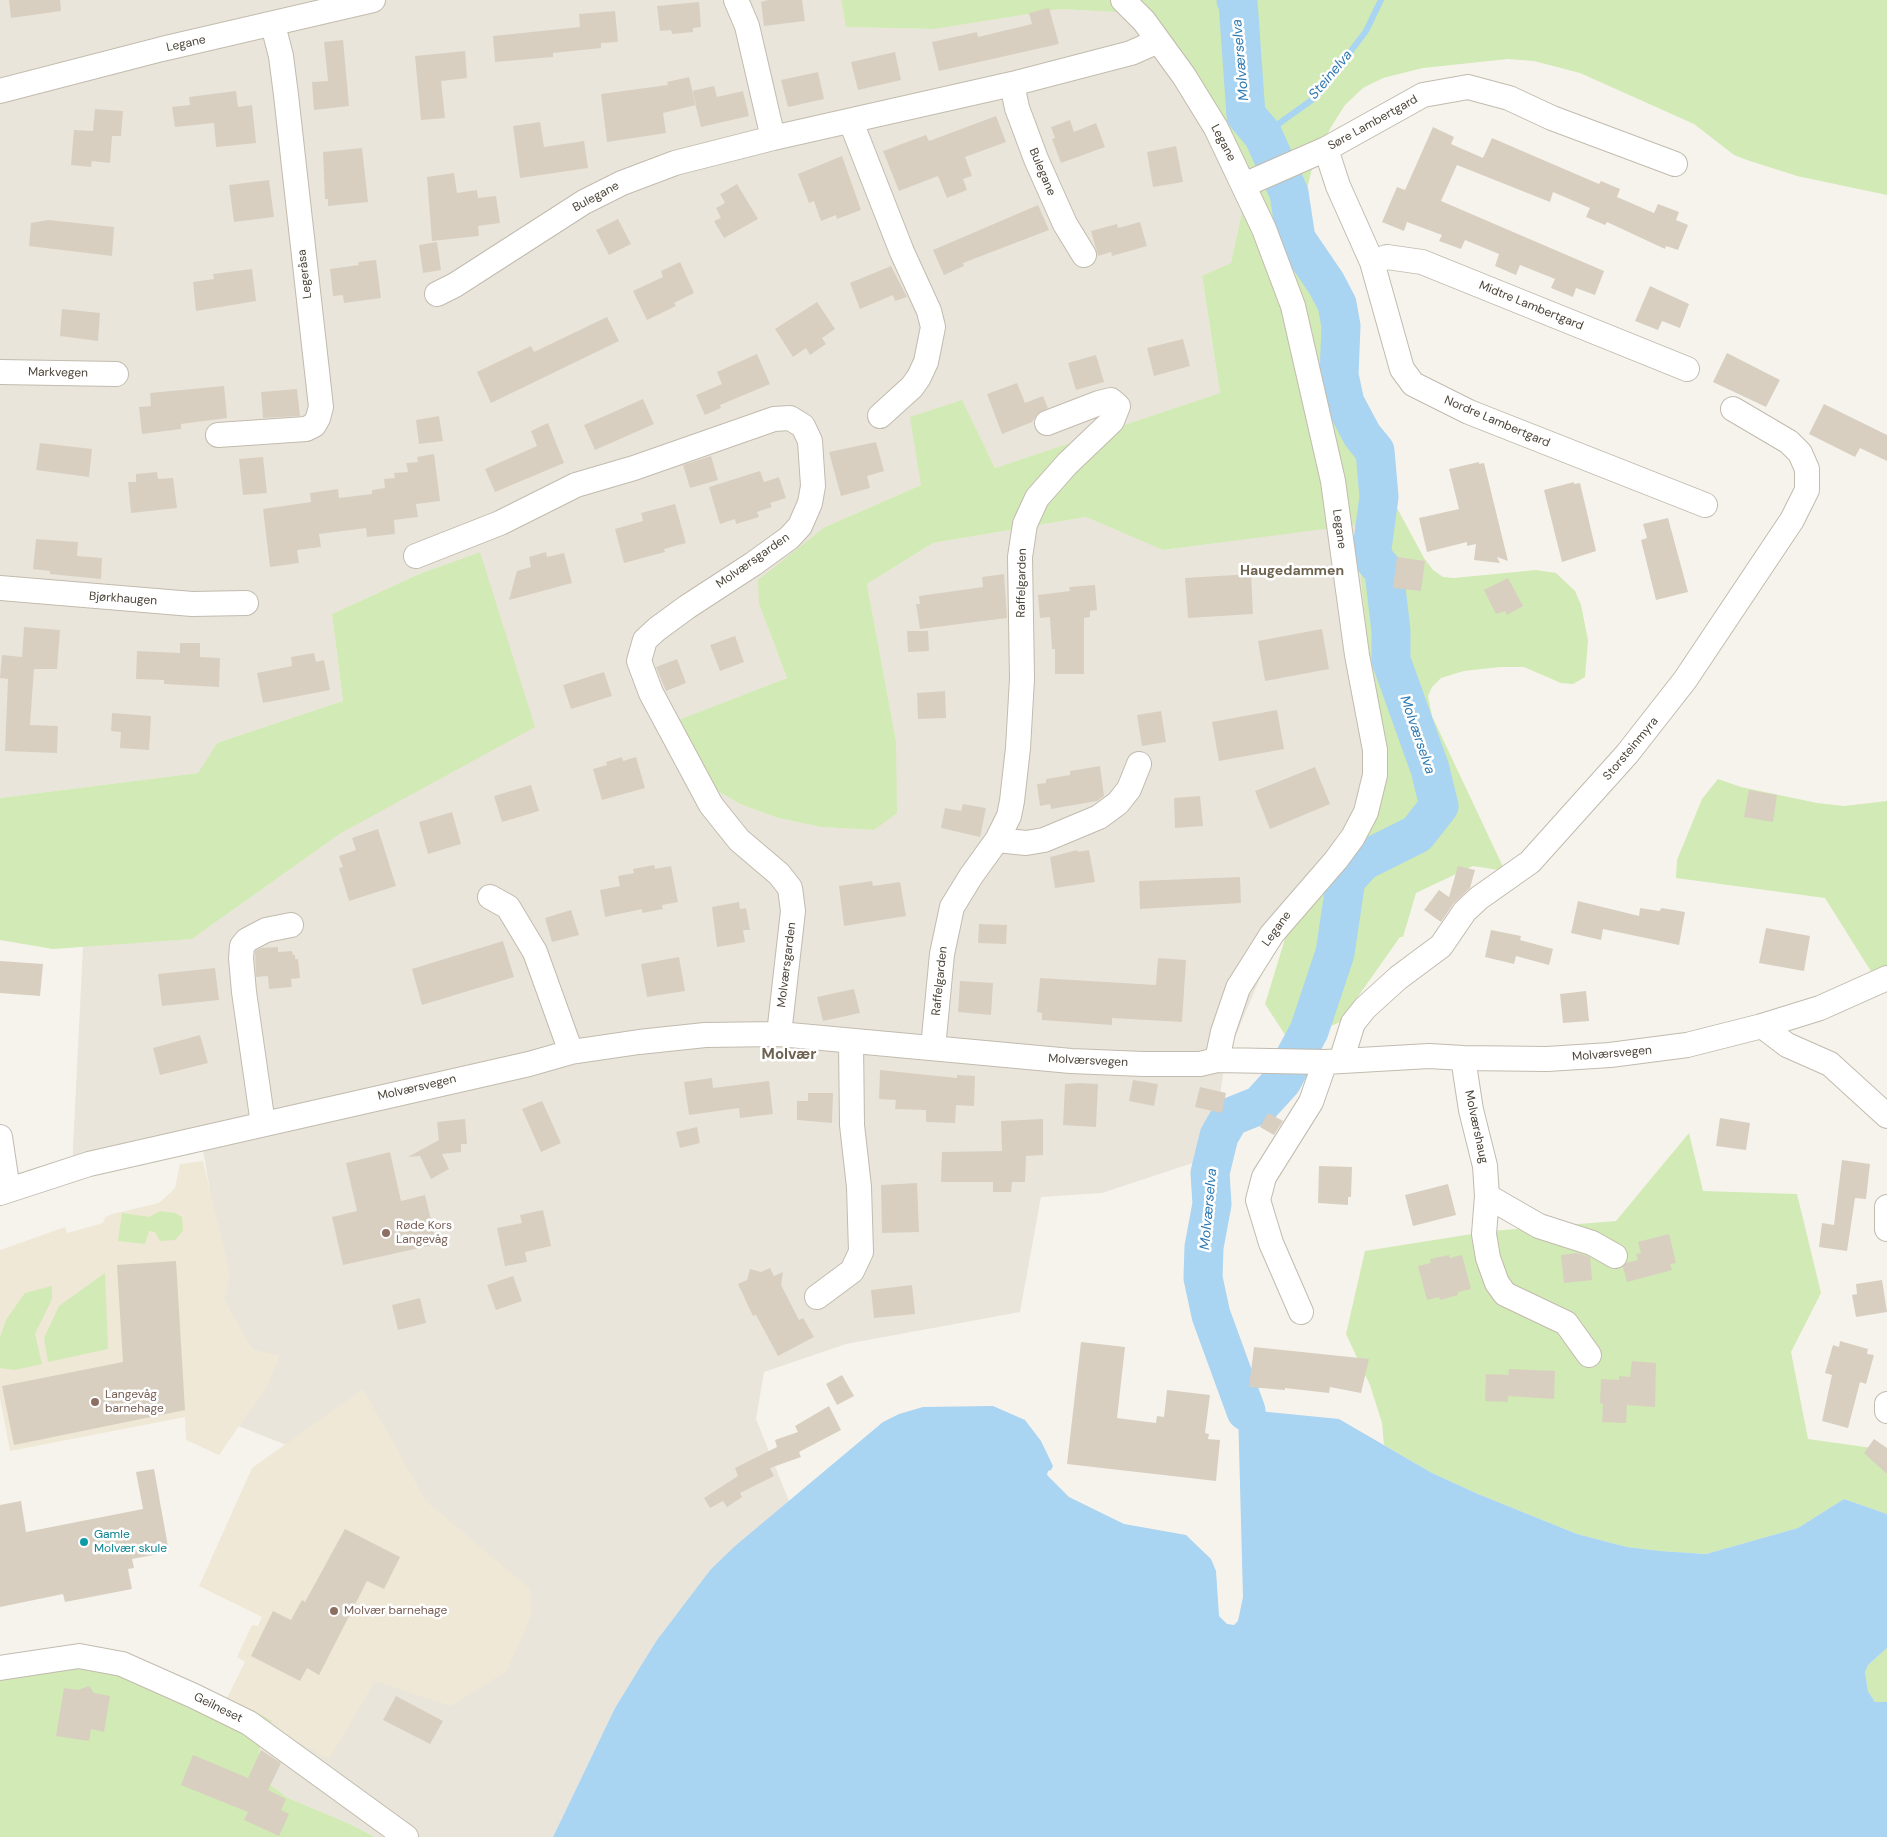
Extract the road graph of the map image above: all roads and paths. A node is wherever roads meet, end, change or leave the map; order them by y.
1 (373, 0) edge
2 (736, 0) edge
3 (1123, 0) edge
4 (273, 25) junction
5 (1158, 41) junction
6 (1012, 84) junction
7 (0, 91) edge
8 (851, 122) junction
9 (773, 138) junction
10 (1326, 149) junction
11 (1675, 164) dead end
12 (1244, 185) junction
13 (1084, 256) dead end
14 (1372, 262) junction
15 (436, 294) dead end
16 (1687, 370) dead end
17 (0, 372) edge
18 (116, 374) dead end
19 (1733, 409) dead end
20 (880, 416) dead end
21 (1047, 423) dead end
22 (218, 435) dead end
23 (1705, 505) dead end
24 (416, 556) dead end
25 (0, 588) edge
26 (246, 603) dead end
27 (1139, 764) dead end
28 (997, 840) junction
29 (490, 897) dead end
30 (291, 925) dead end
31 (1887, 978) edge
32 (1762, 1026) junction
33 (779, 1034) junction
34 (851, 1042) junction
35 (933, 1048) junction
36 (571, 1052) junction
37 (1463, 1058) junction
38 (1217, 1060) junction
39 (1325, 1062) junction
40 (1887, 1116) edge
41 (262, 1124) junction
42 (0, 1137) edge
43 (4, 1192) edge
44 (1487, 1196) junction
45 (1887, 1207) edge
46 (1887, 1229) edge
47 (1615, 1256) dead end
48 (817, 1297) dead end
49 (1301, 1312) dead end
50 (1589, 1355) dead end
51 (1887, 1404) edge
52 (1887, 1411) edge
53 (0, 1668) edge
54 (406, 1837) edge

1 - 4 street, Legane
2 - 9 street
3 - 5 street, Legane
4 - 7 street, Legane
4 - 22 street, Legeråsa
5 - 6 street, Bulegane
5 - 12 street, Legane
6 - 8 street, Bulegane
6 - 13 street, Bulegane
8 - 9 street, Bulegane
8 - 20 street
9 - 15 street, Bulegane
10 - 11 street, Søre Lambertgard
10 - 12 street, Søre Lambertgard
10 - 14 street, Nordre Lambertgard
12 - 38 street, Legane
14 - 16 street, Midtre Lambertgard
14 - 23 street, Nordre Lambertgard
17 - 18 street, Markvegen
19 - 39 street, Storsteinmyra
21 - 28 street, Raffelgarden
24 - 33 street, Molværsgarden
25 - 26 street, Bjørkhaugen
27 - 28 street
28 - 35 street, Raffelgarden
29 - 36 street
30 - 41 street
31 - 32 street, Molværsvegen
32 - 37 street, Molværsvegen
32 - 40 street
33 - 34 street, Molværsvegen
33 - 36 street, Molværsvegen
34 - 35 street, Molværsvegen
34 - 48 street
35 - 38 street, Molværsvegen
36 - 41 street, Molværsvegen
37 - 39 street, Molværsvegen
37 - 44 street, Molværshaug
38 - 39 street, Molværsvegen
39 - 49 street
41 - 43 street, Molværsvegen
42 - 43 street
44 - 47 street
44 - 50 street, Molværshaug
45 - 46 street
51 - 52 street
53 - 54 street, Geilneset

